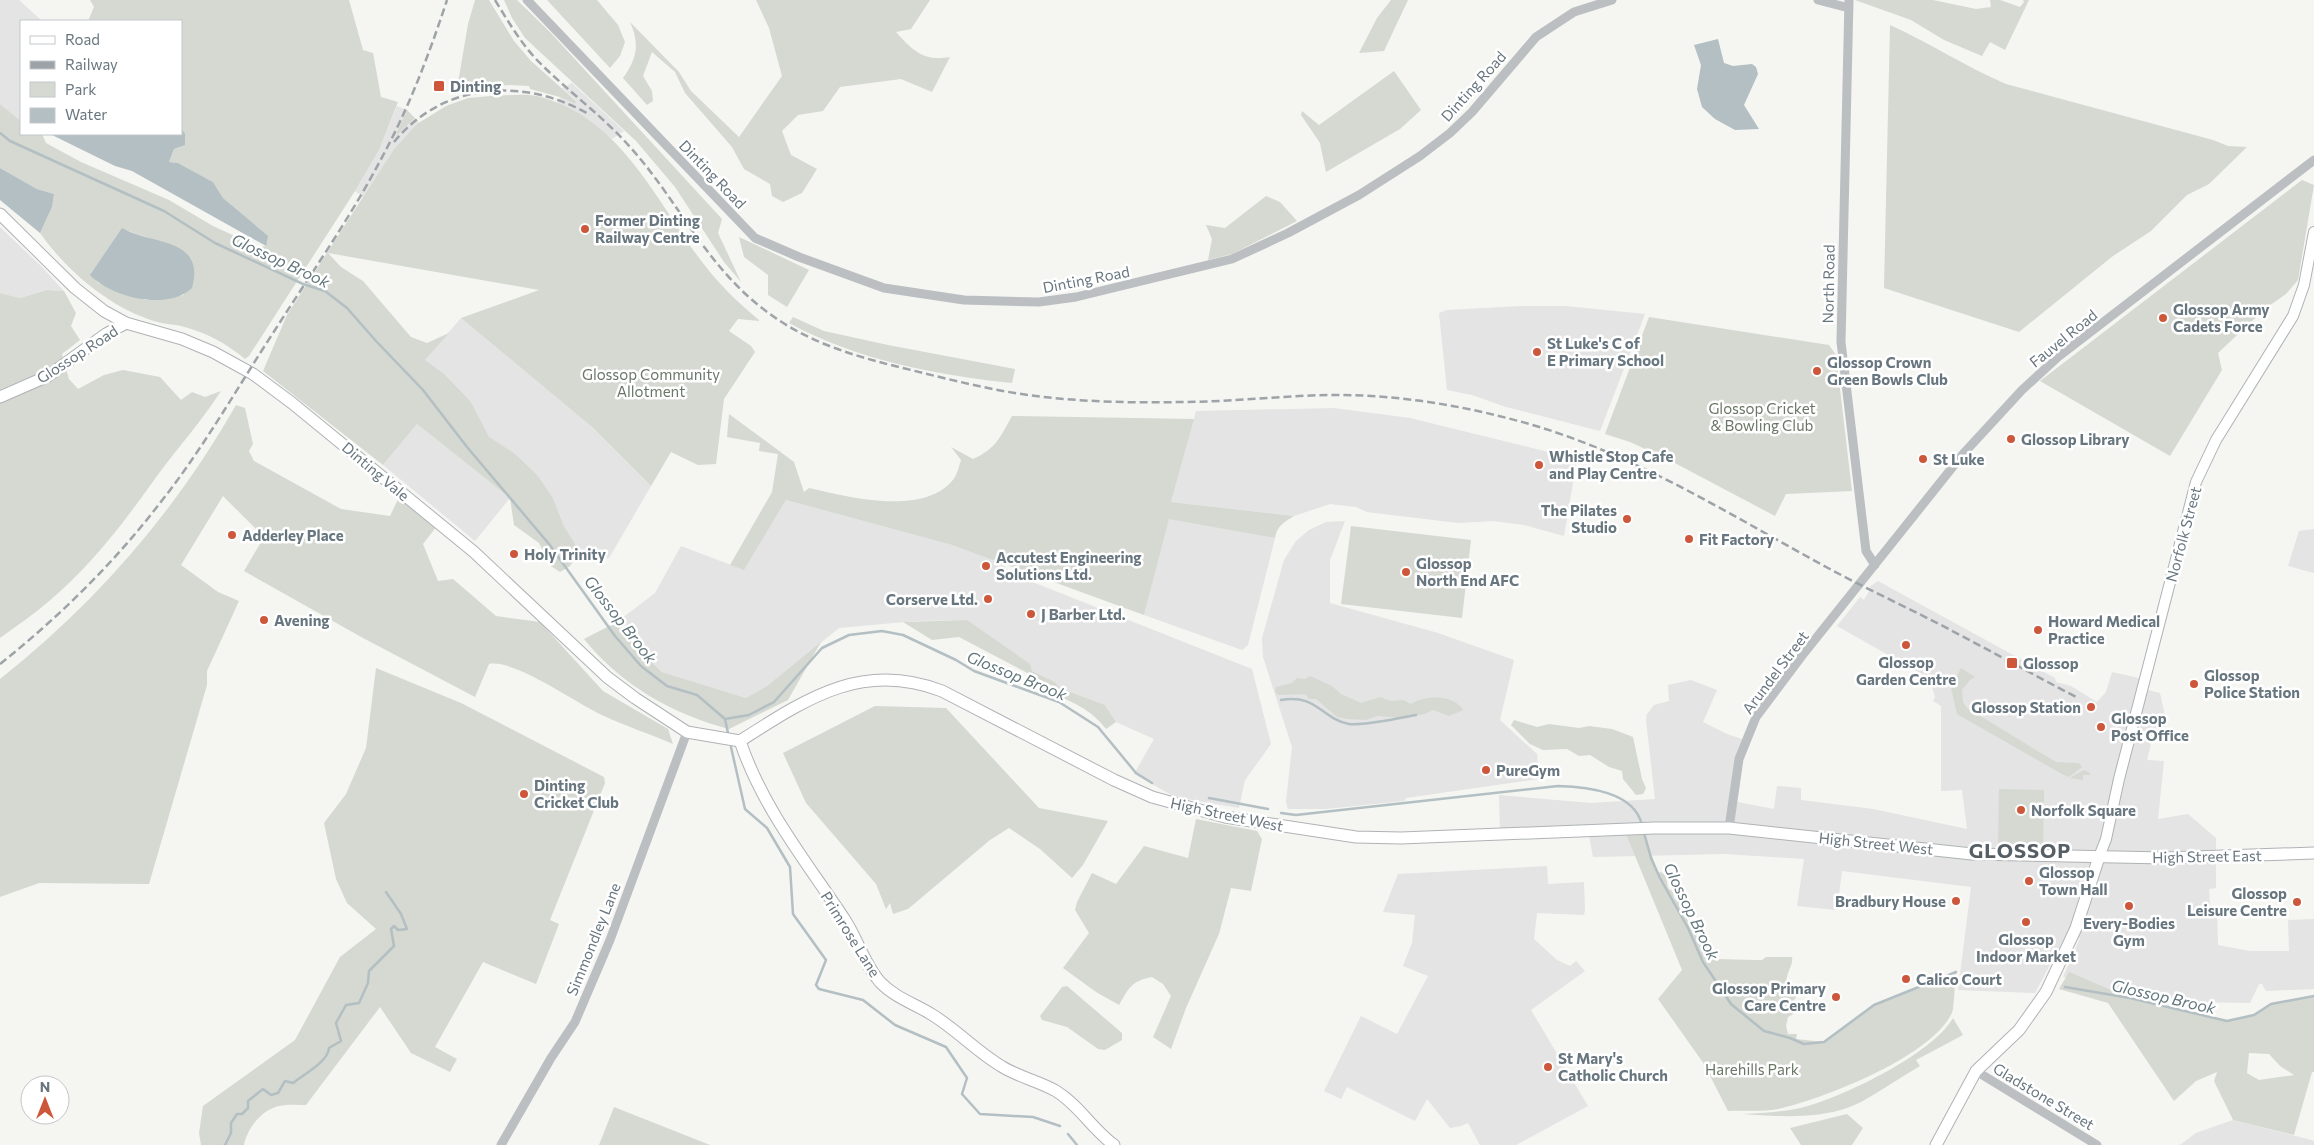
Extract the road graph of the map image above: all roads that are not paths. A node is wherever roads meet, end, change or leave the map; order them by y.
1 (527, 0) edge
2 (1612, 0) edge
3 (1818, 0) edge
4 (1849, 4) edge
5 (2314, 160) edge
6 (0, 214) edge
7 (2314, 232) edge
8 (126, 323) junction
9 (0, 397) edge
10 (1875, 565) junction
11 (1867, 575) joint
12 (687, 732) junction
13 (740, 741) junction
14 (1729, 828) junction
15 (2314, 853) edge
16 (2099, 857) junction
17 (1976, 1071) junction
18 (501, 1145) edge
19 (1114, 1145) edge
20 (1936, 1145) edge
21 (2098, 1145) edge

1 - 2 street, Dinting Road
3 - 4 street
4 - 10 street, North Road
5 - 10 street, Fauvel Road
6 - 8 main road, Dinting Vale
7 - 16 main road, Norfolk Street
8 - 9 main road, Glossop Road
8 - 12 main road, Dinting Vale
10 - 11 street, Fauvel Road
11 - 14 street, Arundel Street
12 - 13 main road, Dinting Vale
12 - 18 street, Simmondley Lane
13 - 14 main road, High Street West
13 - 19 main road, Primrose Lane
14 - 16 main road, High Street West
15 - 16 main road, High Street East
16 - 17 main road
17 - 20 main road
17 - 21 street, Gladstone Street

